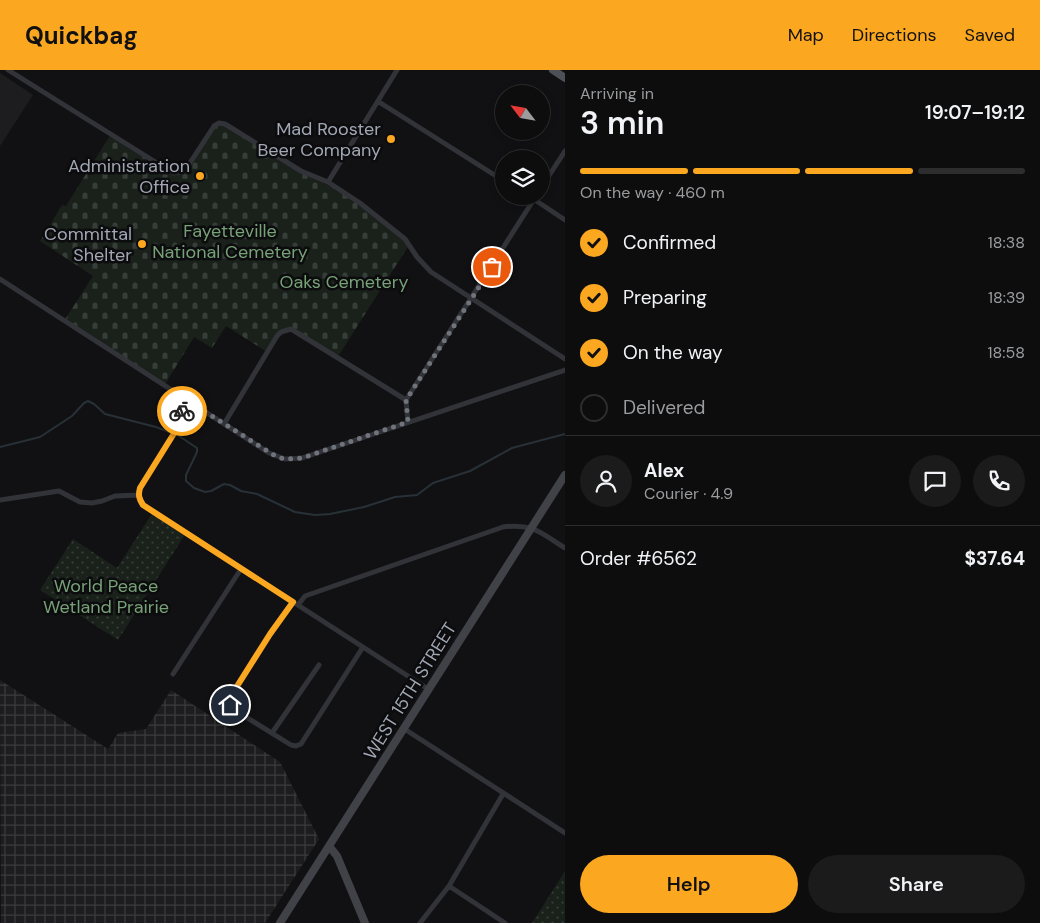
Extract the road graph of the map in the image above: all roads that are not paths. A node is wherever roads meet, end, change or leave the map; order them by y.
1 (8, 70) edge
2 (397, 70) edge
3 (553, 70) edge
4 (565, 78) edge
5 (379, 102) junction
6 (565, 151) edge
7 (550, 174) edge
8 (495, 175) edge
9 (328, 182) junction
10 (531, 205) edge
11 (545, 205) edge
12 (565, 220) edge
13 (0, 279) edge
14 (472, 298) junction
15 (565, 359) edge
16 (565, 370) edge
17 (185, 399) junction
18 (406, 400) junction
19 (408, 422) junction
20 (224, 424) junction
21 (565, 475) edge
22 (138, 495) junction
23 (0, 500) edge
24 (531, 527) junction
25 (565, 548) edge
26 (241, 569) junction
27 (296, 604) junction
28 (363, 647) junction
29 (319, 664) dead end
30 (173, 674) dead end
31 (428, 689) junction
32 (404, 728) junction
33 (272, 733) junction
34 (503, 794) junction
35 (565, 833) edge
36 (329, 846) junction
37 (449, 886) junction
38 (280, 923) edge
39 (365, 923) edge
40 (420, 923) edge
41 (505, 923) edge

1 - 9 street
2 - 5 street
3 - 4 main road
5 - 8 street
5 - 9 street
6 - 7 street
9 - 14 street
10 - 14 street
11 - 12 street
13 - 17 street
14 - 15 street
14 - 18 street
16 - 19 street
17 - 20 street
17 - 22 street
18 - 19 street
18 - 20 street
19 - 20 street
21 - 24 main road, WEST 15TH STREET
22 - 23 street
22 - 26 street
24 - 25 street
24 - 27 street
24 - 31 main road, WEST 15TH STREET
26 - 27 street
26 - 30 street
27 - 28 street
27 - 33 street
28 - 31 street
28 - 33 street
29 - 33 street
31 - 32 main road, WEST 15TH STREET
32 - 34 street
32 - 36 main road, WEST 15TH STREET
34 - 35 street
34 - 37 street
36 - 38 main road, WEST 15TH STREET
36 - 39 main road
37 - 40 street
37 - 41 street

